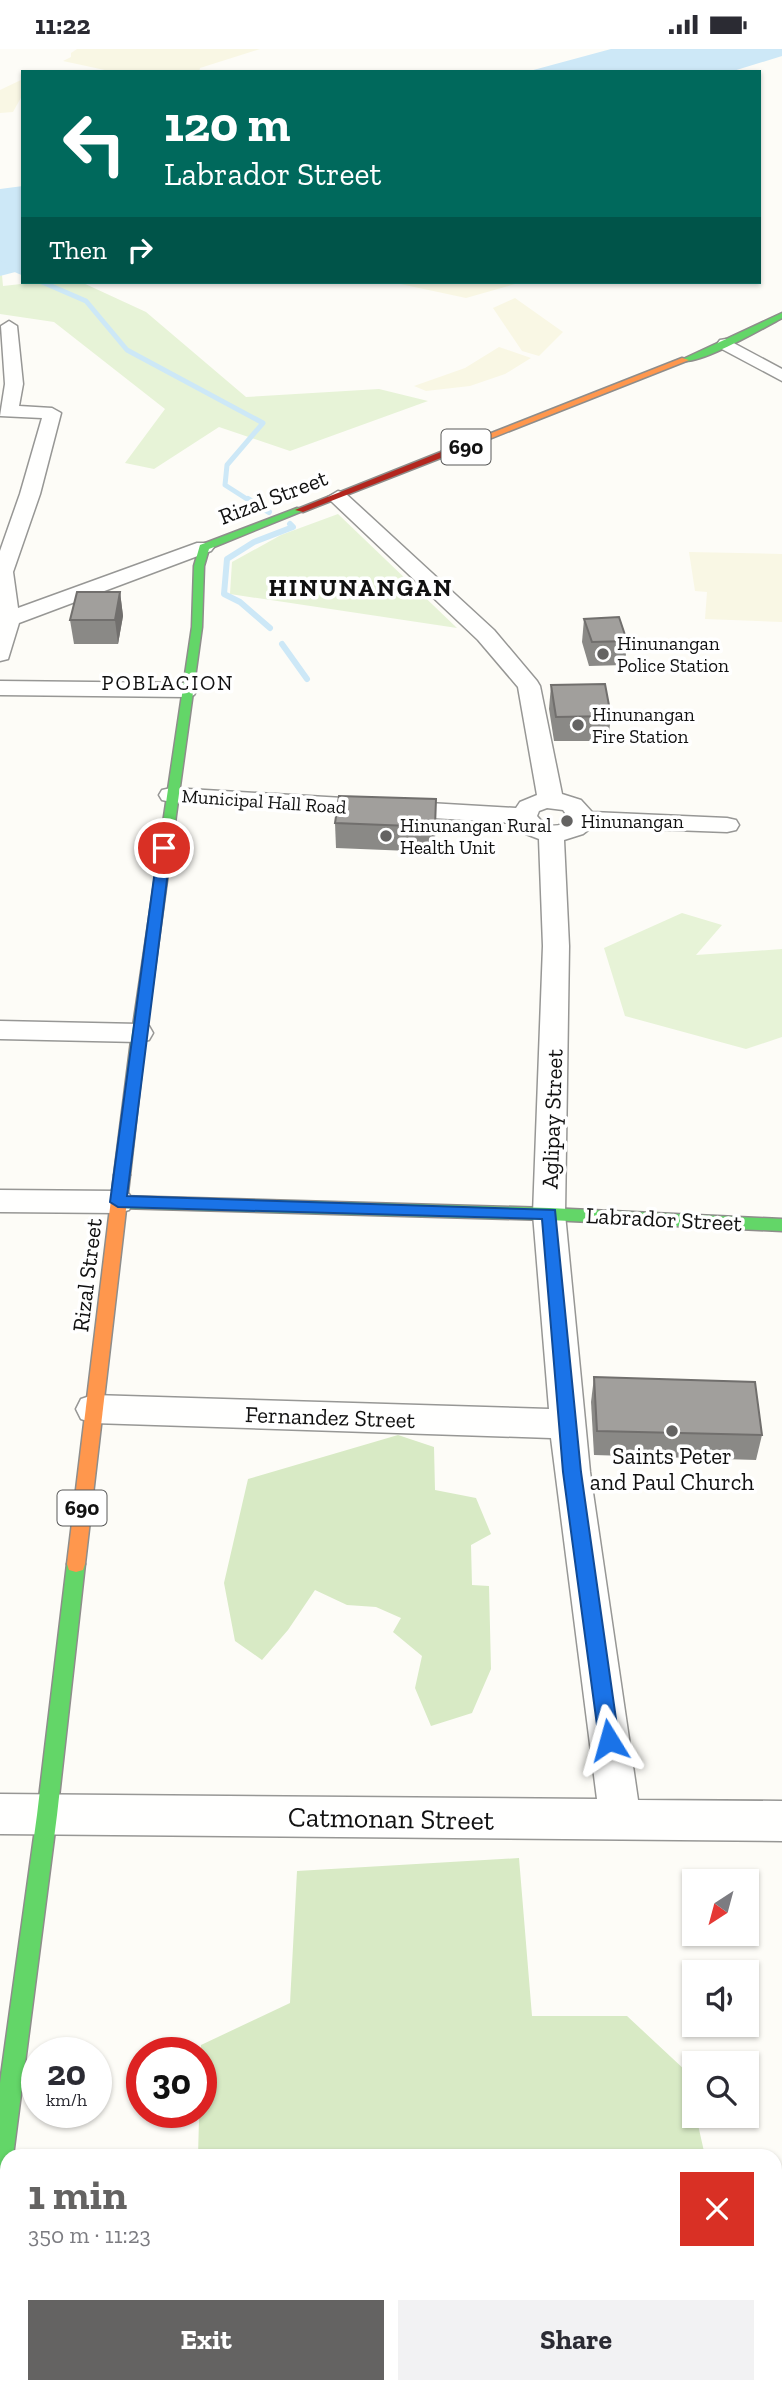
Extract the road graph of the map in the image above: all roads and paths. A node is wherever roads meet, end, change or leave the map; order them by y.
1 (782, 315) edge
2 (9, 326) dead end
3 (726, 344) junction
4 (782, 376) edge
5 (4, 412) edge
6 (338, 497) junction
7 (204, 547) junction
8 (4, 560) edge
9 (9, 619) junction
10 (0, 654) edge
11 (0, 688) edge
12 (186, 689) junction
13 (171, 795) junction
14 (550, 800) junction
15 (525, 816) junction
16 (583, 819) junction
17 (727, 825) dead end
18 (552, 834) junction
19 (0, 1030) edge
20 (139, 1033) junction
21 (0, 1201) edge
22 (118, 1202) junction
23 (549, 1214) junction
24 (782, 1225) edge
25 (93, 1409) junction
26 (567, 1425) junction
27 (0, 1814) edge
28 (47, 1815) junction
29 (620, 1820) junction
30 (782, 1821) edge
31 (3, 2149) edge

1 - 3 main road, 690
2 - 5 street
3 - 4 street
3 - 6 main road, Rizal Street / 690
5 - 8 street
6 - 7 main road, Rizal Street / 690
6 - 14 street
7 - 9 street
7 - 12 main road, Rizal Street / 690
8 - 9 street
9 - 10 street
11 - 12 street
12 - 13 main road, Rizal Street / 690
13 - 15 street, Municipal Hall Road
13 - 20 main road, Rizal Street / 690
14 - 15 street
14 - 16 street
15 - 18 street
16 - 17 street
16 - 18 street
18 - 23 street, Aglipay Street
19 - 20 street
20 - 22 main road, Rizal Street / 690
21 - 22 street, Labrador Street
22 - 23 main road, Labrador Street
22 - 25 main road, Rizal Street / 690
23 - 24 main road, Labrador Street
23 - 26 street, Aglipay Street
25 - 26 street, Fernandez Street
25 - 28 main road, Rizal Street / 690
26 - 29 street, Aglipay Street
27 - 28 street, Catmonan Street
28 - 29 street, Catmonan Street
28 - 31 main road, 690
29 - 30 street, Catmonan Street

